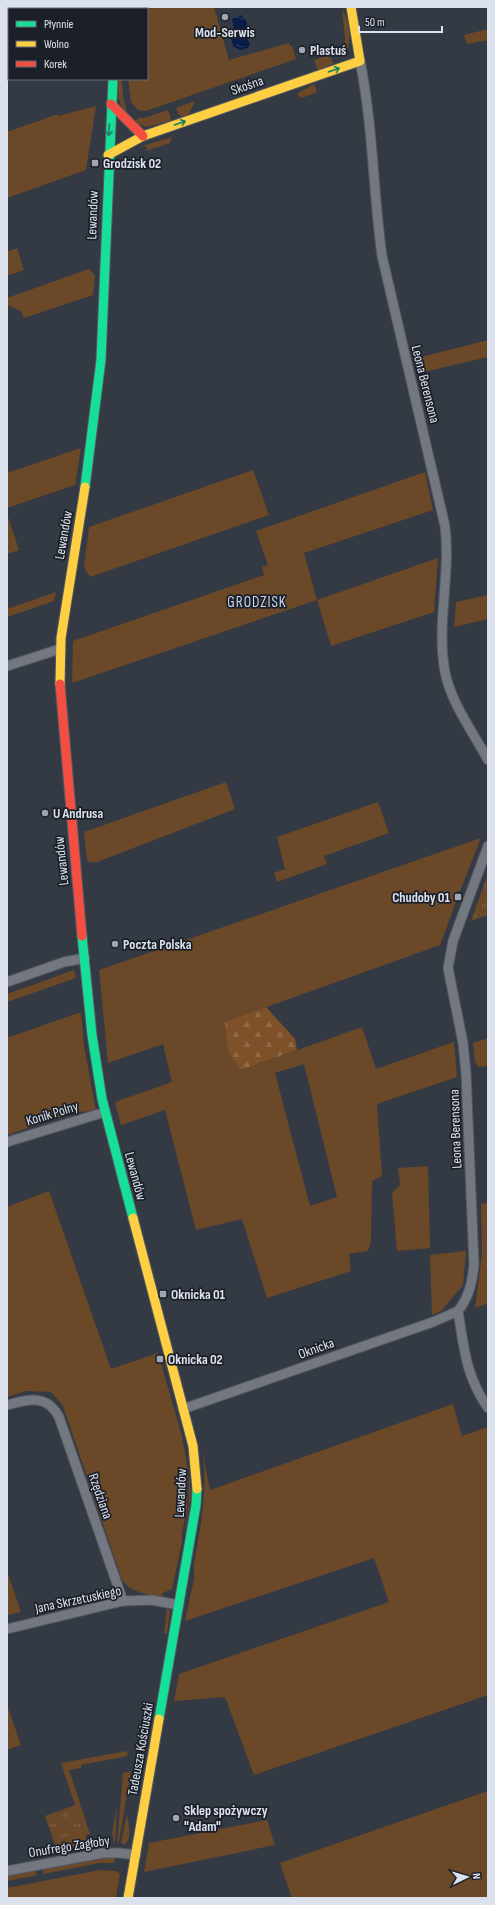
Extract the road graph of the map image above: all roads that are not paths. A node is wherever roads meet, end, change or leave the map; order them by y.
1 (351, 7) edge
2 (360, 61) junction
3 (113, 80) edge
4 (111, 104) junction
5 (143, 136) junction
6 (108, 155) junction
7 (60, 649) junction
8 (7, 666) edge
9 (488, 760) edge
10 (488, 846) edge
11 (85, 958) junction
12 (7, 982) edge
13 (105, 1112) junction
14 (7, 1142) edge
15 (458, 1312) junction
16 (7, 1405) edge
17 (488, 1408) edge
18 (183, 1409) junction
19 (123, 1602) junction
20 (179, 1605) junction
21 (7, 1629) edge
22 (136, 1855) junction
23 (7, 1871) edge
24 (128, 1898) edge

1 - 2 street, Leona Berensona
5 -> 2 street, Skośna
2 - 9 street, Leona Berensona
3 - 4 street, Lewandów
4 - 5 street
4 -> 6 street, Lewandów
5 - 6 street, Skośna
6 - 7 street, Lewandów
7 - 8 street
7 - 11 street, Lewandów
10 - 15 street, Leona Berensona
11 - 12 street
11 - 13 street, Lewandów
13 - 14 street, Konik Polny
13 - 18 street, Lewandów
15 - 17 street
15 - 18 street, Oknicka
16 - 19 street, Rzędziana
18 - 20 street, Lewandów
19 - 20 street, Jana Skrzetuskiego
19 - 21 street, Jana Skrzetuskiego
20 - 22 street, Tadeusza Kościuszki
22 - 23 street, Onufrego Zagłoby
22 - 24 street, Tadeusza Kościuszki

